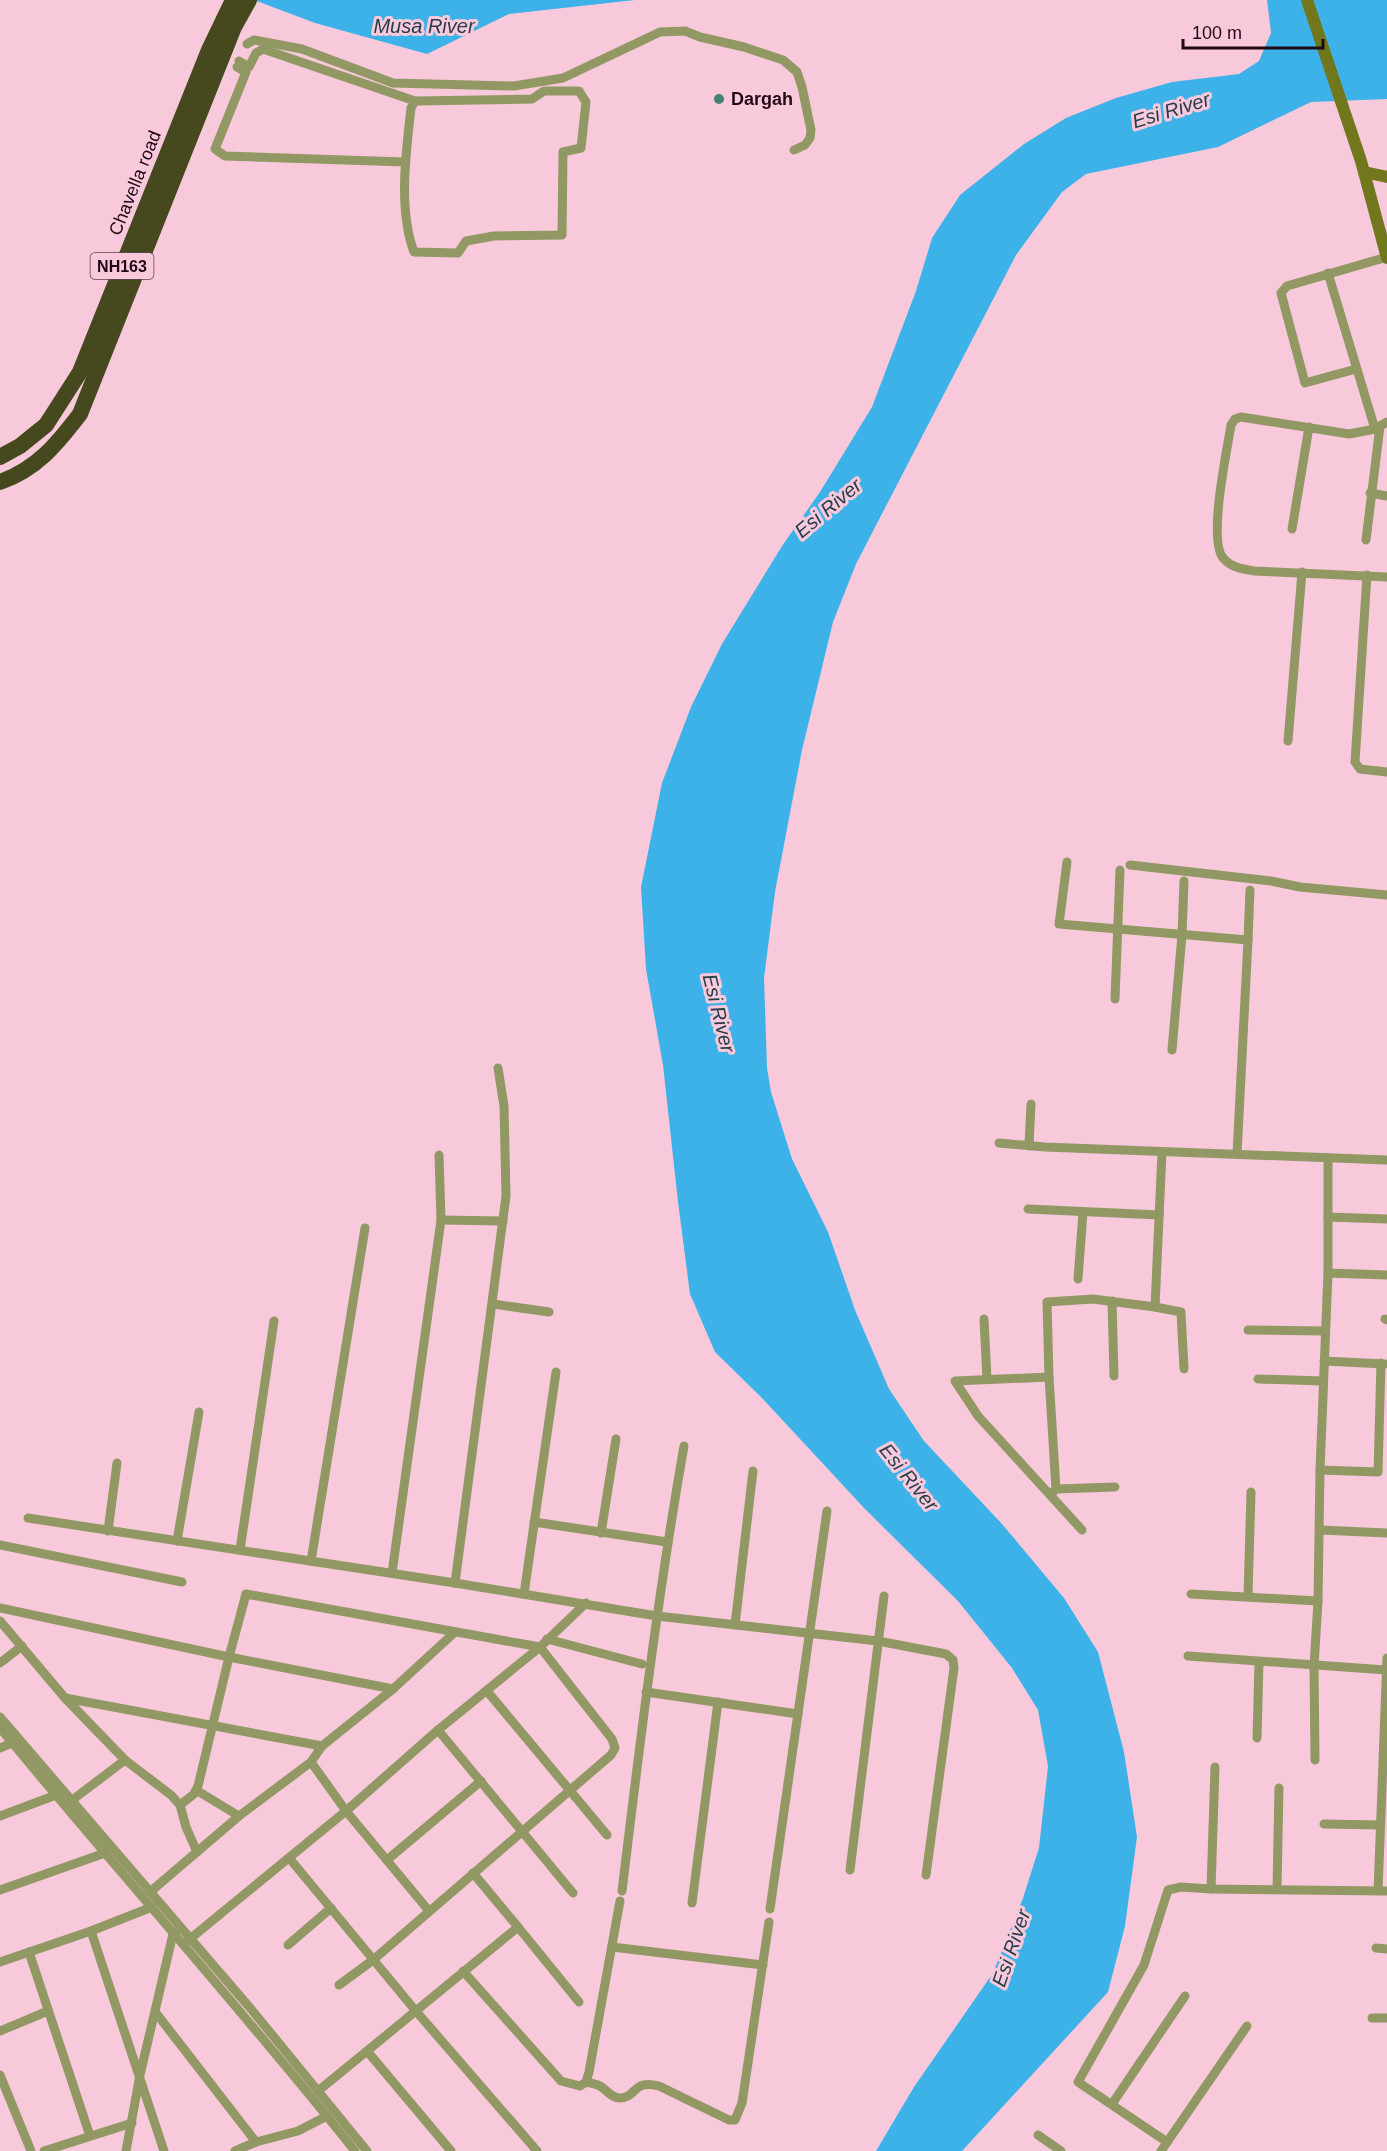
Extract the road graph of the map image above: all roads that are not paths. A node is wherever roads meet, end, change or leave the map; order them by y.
1 (233, 0) edge
2 (249, 0) edge
3 (1307, 0) edge
4 (216, 52) junction
5 (256, 53) junction
6 (238, 64) dead end
7 (248, 69) junction
8 (415, 101) junction
9 (794, 150) dead end
10 (405, 162) junction
11 (1362, 166) junction
12 (1387, 177) edge
13 (1387, 258) edge
14 (1328, 273) junction
15 (1356, 369) junction
16 (1381, 426) edge
17 (1309, 427) junction
18 (0, 457) edge
19 (0, 482) edge
20 (1371, 493) junction
21 (1387, 496) edge
22 (1292, 529) dead end
23 (1366, 540) dead end
24 (1302, 572) junction
25 (1367, 575) junction
26 (1387, 577) edge
27 (1288, 741) dead end
28 (1387, 772) edge
29 (1066, 862) dead end
30 (1130, 865) dead end
31 (1120, 870) dead end
32 (1184, 881) dead end
33 (1250, 890) dead end
34 (1387, 895) edge
35 (1117, 930) junction
36 (1182, 934) junction
37 (1248, 940) junction
38 (1114, 999) dead end
39 (1172, 1050) dead end
40 (498, 1068) dead end
41 (1030, 1104) dead end
42 (999, 1143) dead end
43 (1029, 1146) junction
44 (1162, 1152) junction
45 (1237, 1154) junction
46 (439, 1155) dead end
47 (1328, 1158) junction
48 (1387, 1160) edge
49 (1028, 1209) dead end
50 (1083, 1212) junction
51 (1159, 1215) junction
52 (1328, 1217) junction
53 (1387, 1219) edge
54 (441, 1220) junction
55 (503, 1221) junction
56 (365, 1228) dead end
57 (1328, 1273) junction
58 (1387, 1275) edge
59 (1078, 1279) dead end
60 (1112, 1301) junction
61 (493, 1304) junction
62 (1155, 1307) junction
63 (549, 1312) dead end
64 (984, 1319) dead end
65 (274, 1321) dead end
66 (1248, 1330) dead end
67 (1325, 1331) junction
68 (1324, 1361) junction
69 (1384, 1364) edge
70 (1184, 1369) dead end
71 (556, 1372) dead end
72 (1114, 1376) dead end
73 (1049, 1377) junction
74 (987, 1379) junction
75 (1258, 1379) dead end
76 (1323, 1381) junction
77 (199, 1412) dead end
78 (616, 1439) dead end
79 (684, 1446) dead end
80 (117, 1463) dead end
81 (1320, 1470) junction
82 (753, 1471) dead end
83 (1115, 1487) dead end
84 (1053, 1492) junction
85 (1251, 1492) dead end
86 (827, 1511) dead end
87 (28, 1518) dead end
88 (534, 1522) junction
89 (1082, 1530) dead end
90 (1321, 1530) junction
91 (108, 1531) junction
92 (601, 1533) junction
93 (1387, 1533) edge
94 (177, 1541) junction
95 (667, 1542) junction
96 (0, 1545) edge
97 (240, 1550) junction
98 (311, 1561) junction
99 (392, 1573) junction
100 (182, 1582) dead end
101 (455, 1582) junction
102 (1191, 1593) dead end
103 (524, 1594) junction
104 (884, 1596) dead end
105 (1248, 1596) junction
106 (1318, 1601) junction
107 (586, 1603) junction
108 (0, 1608) edge
109 (657, 1616) junction
110 (0, 1621) edge
111 (735, 1625) junction
112 (455, 1632) junction
113 (810, 1634) junction
114 (547, 1639) junction
115 (878, 1641) junction
116 (22, 1646) junction
117 (540, 1647) junction
118 (1188, 1656) dead end
119 (229, 1657) junction
120 (1387, 1658) edge
121 (1259, 1662) junction
122 (0, 1663) edge
123 (642, 1664) dead end
124 (1314, 1666) junction
125 (1386, 1670) edge
126 (393, 1689) junction
127 (486, 1691) junction
128 (646, 1692) junction
129 (65, 1698) junction
130 (718, 1702) junction
131 (798, 1714) junction
132 (0, 1717) edge
133 (214, 1725) junction
134 (0, 1728) edge
135 (438, 1730) junction
136 (1257, 1738) dead end
137 (12, 1743) junction
138 (322, 1746) junction
139 (0, 1748) edge
140 (126, 1760) junction
141 (1315, 1760) dead end
142 (311, 1762) junction
143 (1215, 1767) dead end
144 (481, 1780) junction
145 (1279, 1788) dead end
146 (196, 1790) junction
147 (570, 1790) junction
148 (56, 1795) junction
149 (71, 1801) junction
150 (180, 1805) junction
151 (346, 1811) junction
152 (0, 1816) edge
153 (239, 1816) junction
154 (1324, 1824) dead end
155 (1380, 1825) junction
156 (521, 1832) junction
157 (607, 1835) dead end
158 (197, 1852) junction
159 (105, 1853) junction
160 (290, 1859) junction
161 (387, 1860) junction
162 (850, 1870) dead end
163 (473, 1873) junction
164 (926, 1875) dead end
165 (1211, 1889) junction
166 (1277, 1889) junction
167 (0, 1890) edge
168 (1382, 1891) edge
169 (150, 1892) junction
170 (573, 1893) dead end
171 (692, 1903) dead end
172 (152, 1907) junction
173 (331, 1908) junction
174 (770, 1909) dead end
175 (429, 1911) junction
176 (769, 1922) dead end
177 (518, 1927) junction
178 (91, 1930) junction
179 (177, 1931) junction
180 (187, 1942) junction
181 (288, 1945) dead end
182 (612, 1947) junction
183 (1376, 1948) dead end
184 (1387, 1949) edge
185 (29, 1952) junction
186 (373, 1960) junction
187 (0, 1962) edge
188 (764, 1965) junction
189 (463, 1971) junction
190 (339, 1985) dead end
191 (1185, 1996) dead end
192 (579, 2002) dead end
193 (415, 2010) junction
194 (48, 2011) junction
195 (156, 2013) junction
196 (1372, 2018) dead end
197 (1387, 2018) edge
198 (1247, 2026) dead end
199 (0, 2031) edge
200 (367, 2051) junction
201 (140, 2075) junction
202 (0, 2076) edge
203 (586, 2082) junction
204 (318, 2091) junction
205 (1112, 2104) junction
206 (327, 2116) junction
207 (132, 2122) junction
208 (1038, 2135) dead end
209 (90, 2136) junction
210 (256, 2142) junction
211 (1167, 2142) junction
212 (30, 2151) edge
213 (44, 2151) edge
214 (126, 2151) edge
215 (165, 2151) edge
216 (235, 2151) edge
217 (355, 2151) edge
218 (367, 2151) edge
219 (451, 2151) edge
220 (537, 2151) edge
221 (1061, 2151) edge
222 (1161, 2151) edge

1 - 4 highway, Chavella road / NH163
2 - 4 highway, NH163
3 - 11 street
4 - 18 highway, Chavella road / NH163
4 - 19 highway, Chavella road / NH163
5 - 7 street
5 - 8 street
5 - 9 street
6 - 7 street
7 - 10 street
8 - 10 street
8 - 10 street
11 - 12 street
11 - 13 street
13 - 14 street
14 - 15 street
14 - 15 street
15 - 16 street
16 - 17 street
16 - 20 street
17 - 22 street
17 - 24 street
20 - 21 street
20 - 23 street
24 - 25 street
24 - 27 street
25 - 26 street
25 - 28 street
29 - 35 street
30 - 34 street
31 - 35 street
32 - 36 street
33 - 37 street
35 - 36 street
35 - 38 street
36 - 37 street
36 - 39 street
37 - 45 street
40 - 55 street
41 - 43 street
42 - 43 street
43 - 44 street
44 - 45 street
44 - 51 street
45 - 47 street
46 - 54 street
47 - 48 street
47 - 52 street
49 - 50 street
50 - 51 street
50 - 59 street
51 - 62 street
52 - 53 street
52 - 57 street
54 - 55 street
54 - 99 street
55 - 61 street
56 - 98 street
57 - 58 street
57 - 67 street
60 - 62 street
60 - 72 street
60 - 73 street
61 - 63 street
61 - 101 street
62 - 70 street
64 - 74 street
65 - 97 street
66 - 67 street
67 - 68 street
68 - 69 street
68 - 76 street
69 - 81 street
71 - 88 street
73 - 74 street
73 - 84 street
74 - 84 street
75 - 76 street
76 - 81 street
77 - 94 street
78 - 92 street
79 - 95 street
80 - 91 street
81 - 90 street
82 - 111 street
83 - 84 street
84 - 89 street
85 - 105 street
86 - 113 street
87 - 91 street
88 - 92 street
88 - 103 street
90 - 93 street
90 - 106 street
91 - 94 street
92 - 95 street
94 - 97 street
95 - 109 street
96 - 100 street
97 - 98 street
98 - 99 street
99 - 101 street
101 - 103 street
102 - 105 street
103 - 107 street
104 - 115 street
105 - 106 street
106 - 124 street
107 - 109 street
107 - 114 street
108 - 119 street
109 - 111 street
109 - 128 street
110 - 116 street
111 - 113 street
112 - 117 street
112 - 119 street
112 - 126 street
113 - 115 street
113 - 131 street
114 - 117 street
114 - 123 street
115 - 162 street
115 - 164 street
116 - 122 street
116 - 129 street
117 - 127 street
117 - 147 street
118 - 121 street
119 - 126 street
119 - 133 street
120 - 125 street
121 - 124 street
121 - 136 street
124 - 125 street
124 - 141 street
125 - 155 street
126 - 138 street
127 - 135 street
127 - 147 street
128 - 130 street
128 - 182 street
129 - 133 street
129 - 140 street
130 - 131 street
130 - 171 street
131 - 174 street
132 - 149 street
133 - 138 street
133 - 146 street
134 - 137 street
135 - 144 street
135 - 151 street
137 - 139 street
137 - 148 street
138 - 142 street
140 - 149 street
140 - 150 street
142 - 151 street
142 - 153 street
143 - 165 street
144 - 156 street
144 - 161 street
145 - 166 street
146 - 150 street
146 - 153 street
147 - 156 street
147 - 157 street
148 - 152 street
148 - 159 street
149 - 169 street
150 - 158 street
151 - 160 street
151 - 161 street
153 - 158 street
154 - 155 street
155 - 168 street
156 - 163 street
156 - 170 street
158 - 169 street
159 - 167 street
159 - 172 street
160 - 173 street
160 - 180 street
161 - 175 street
163 - 175 street
163 - 177 street
165 - 166 street
165 - 205 street
166 - 168 street
169 - 179 street
172 - 178 street
172 - 179 street
173 - 181 street
173 - 186 street
175 - 186 street
176 - 188 street
177 - 189 street
177 - 192 street
178 - 185 street
178 - 201 street
179 - 180 street
179 - 195 street
180 - 204 street
180 - 206 street
182 - 188 street
182 - 203 street
183 - 184 street
185 - 187 street
185 - 194 street
186 - 190 street
186 - 193 street
188 - 203 street
189 - 193 street
189 - 203 street
191 - 205 street
193 - 200 street
193 - 220 street
194 - 199 street
194 - 209 street
195 - 201 street
195 - 210 street
196 - 197 street
198 - 211 street
200 - 204 street
200 - 219 street
201 - 207 street
201 - 215 street
202 - 212 street
204 - 218 street
205 - 211 street
206 - 210 street
206 - 217 street
207 - 209 street
207 - 214 street
208 - 221 street
209 - 213 street
210 - 216 street
211 - 222 street

